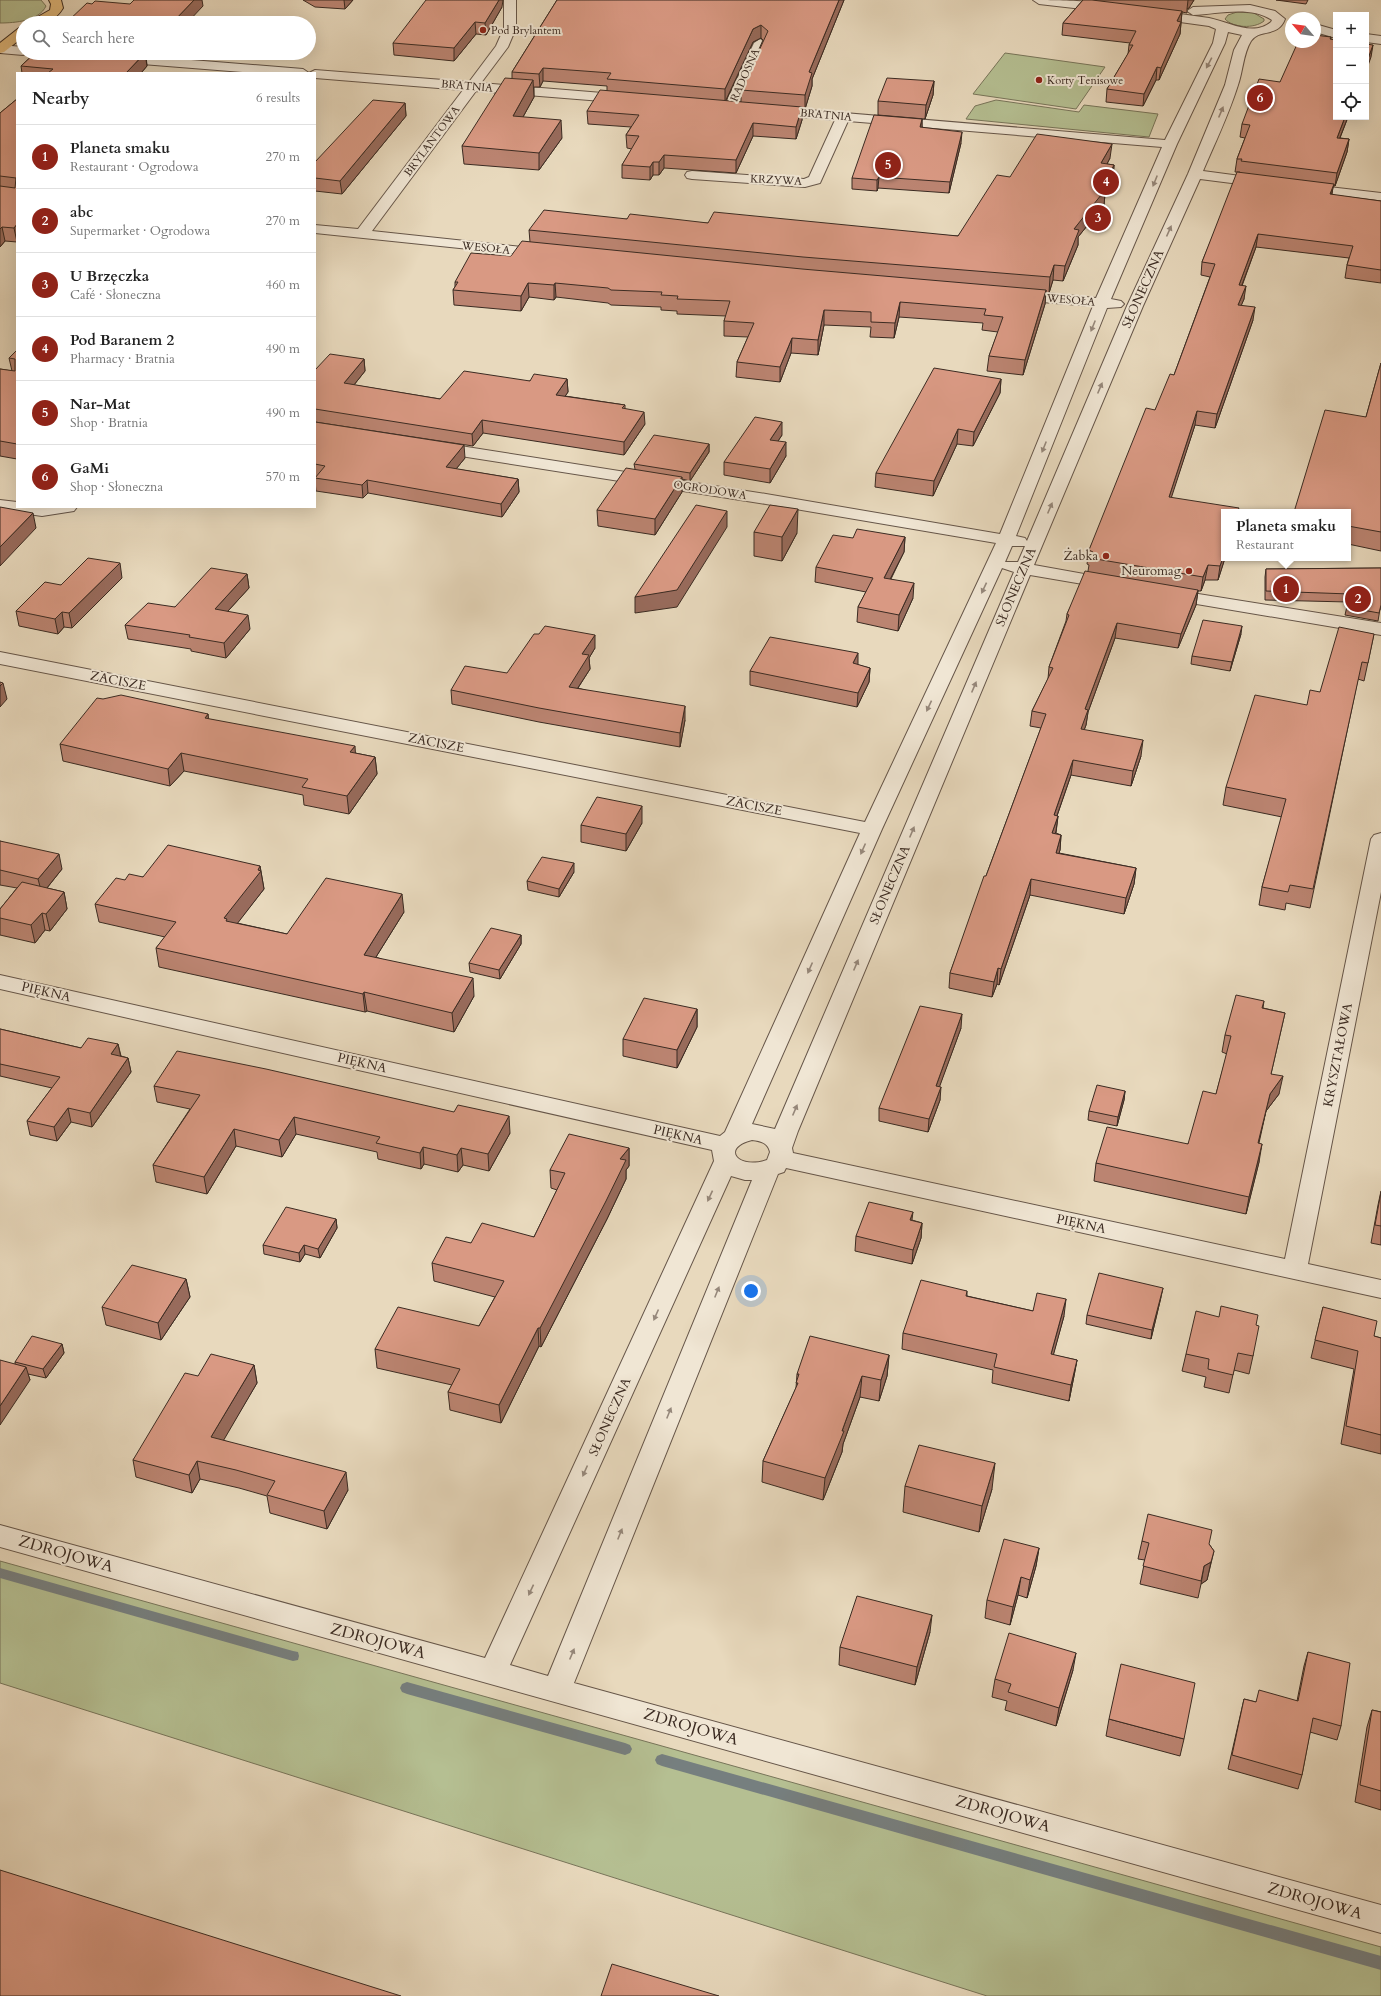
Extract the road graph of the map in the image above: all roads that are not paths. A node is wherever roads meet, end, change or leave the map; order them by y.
1 (510, 0) edge
2 (1039, 0) edge
3 (1242, 0) edge
4 (60, 4) edge
5 (1262, 5) edge
6 (1120, 9) edge
7 (1224, 9) junction
8 (50, 16) edge
9 (1219, 25) junction
10 (1282, 25) edge
11 (16, 27) edge
12 (8, 28) dead end
13 (1321, 30) edge
14 (1256, 31) junction
15 (1321, 34) edge
16 (1333, 34) edge
17 (1333, 35) edge
18 (16, 36) edge
19 (1369, 38) edge
20 (1381, 40) edge
21 (760, 43) edge
22 (0, 49) edge
23 (16, 50) edge
24 (141, 60) edge
25 (291, 72) edge
26 (316, 74) edge
27 (473, 86) junction
28 (637, 100) edge
29 (715, 106) edge
30 (731, 107) junction
31 (746, 109) edge
32 (761, 110) edge
33 (843, 116) junction
34 (1170, 144) junction
35 (1195, 174) junction
36 (692, 175) dead end
37 (1276, 185) edge
38 (1291, 186) edge
39 (1381, 197) edge
40 (316, 229) edge
41 (361, 235) junction
42 (560, 255) edge
43 (1002, 294) edge
44 (1103, 302) junction
45 (1135, 306) junction
46 (416, 444) edge
47 (0, 504) edge
48 (16, 507) edge
49 (24, 508) edge
50 (62, 508) edge
51 (1006, 540) junction
52 (1034, 544) junction
53 (995, 564) junction
54 (1024, 569) junction
55 (1130, 588) edge
56 (1154, 591) edge
57 (1381, 629) edge
58 (0, 658) edge
59 (872, 829) junction
60 (1381, 839) edge
61 (0, 982) edge
62 (728, 1147) junction
63 (777, 1159) junction
64 (1295, 1270) junction
65 (1381, 1289) edge
66 (0, 1536) edge
67 (493, 1672) junction
68 (557, 1690) junction
69 (1381, 1919) edge

1 - 27 street, BRYLANTOWA
2 - 6 street
3 - 7 street
4 - 8 main road
5 - 7 street
5 - 10 street
7 - 9 street, SŁONECZNA
7 - 9 street
9 - 14 street
9 -> 34 street, SŁONECZNA
10 - 14 street
11 - 12 main road
13 - 16 street
35 -> 14 street, SŁONECZNA
15 - 17 street
18 - 22 main road
19 - 20 street
21 - 30 street, RADOSNA
22 - 23 street
24 - 25 street
26 - 27 street, BRATNIA
27 - 28 street, BRATNIA
27 - 41 street, BRYLANTOWA
29 - 30 street
30 - 31 street
32 - 33 street, BRATNIA
33 - 34 street, BRATNIA
33 - 36 street, KRZYWA
34 -> 44 street, SŁONECZNA
35 - 37 street
45 -> 35 street, SŁONECZNA
38 - 39 street
40 - 41 street, WESOŁA
41 - 42 street, WESOŁA
43 - 44 street, WESOŁA
44 - 45 street, WESOŁA
44 -> 51 street, SŁONECZNA
52 -> 45 street, SŁONECZNA
46 - 51 street, OGRODOWA
47 - 48 street
49 - 50 street
51 - 52 street, OGRODOWA
51 - 53 street, SŁONECZNA
52 - 54 street, SŁONECZNA
53 - 54 street
53 -> 59 street, SŁONECZNA
54 - 55 street
63 -> 54 street, SŁONECZNA
56 - 57 street
58 - 59 street, ZACISZE
59 -> 62 street, SŁONECZNA
60 - 64 street, KRYSZTAŁOWA
61 - 62 street, PIĘKNA
62 - 63 street
62 - 63 street
62 -> 67 street, SŁONECZNA
63 - 64 street, PIĘKNA
68 -> 63 street, SŁONECZNA
64 - 65 street, PIĘKNA
66 - 67 street, ZDROJOWA
67 - 68 street, ZDROJOWA
68 - 69 street, ZDROJOWA

